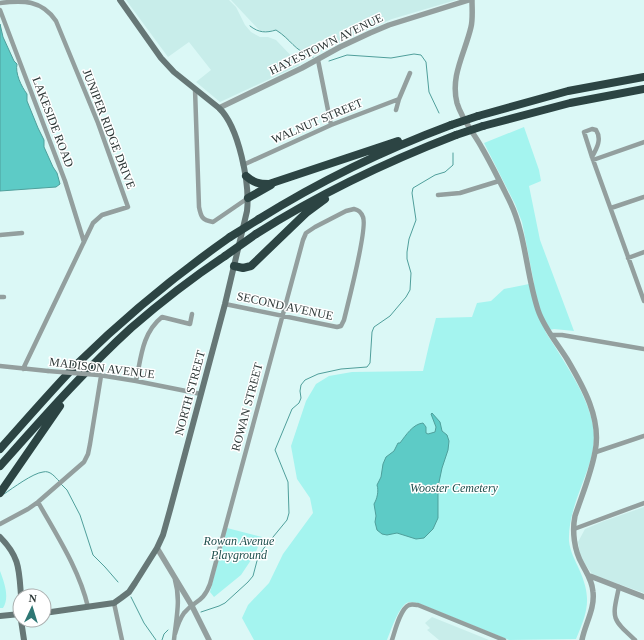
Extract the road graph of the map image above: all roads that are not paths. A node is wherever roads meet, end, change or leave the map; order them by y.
1 (120, 0) edge
2 (471, 0) edge
3 (0, 3) edge
4 (0, 10) edge
5 (318, 60) junction
6 (410, 73) dead end
7 (644, 77) edge
8 (195, 89) junction
9 (644, 89) edge
10 (399, 99) junction
11 (219, 108) junction
12 (396, 110) dead end
13 (331, 125) junction
14 (439, 129) junction
15 (644, 142) edge
16 (400, 158) junction
17 (593, 158) junction
18 (243, 165) junction
19 (246, 176) junction
20 (285, 179) junction
21 (499, 181) junction
22 (438, 194) dead end
23 (644, 197) edge
24 (248, 198) junction
25 (611, 208) junction
26 (22, 233) dead end
27 (0, 235) edge
28 (84, 242) junction
29 (644, 252) edge
30 (628, 258) junction
31 (234, 266) junction
32 (644, 301) edge
33 (225, 304) junction
34 (192, 314) dead end
35 (282, 316) junction
36 (341, 326) joint
37 (551, 335) junction
38 (644, 349) edge
39 (102, 356) junction
40 (0, 366) edge
41 (23, 368) junction
42 (99, 375) junction
43 (136, 380) junction
44 (201, 394) junction
45 (644, 436) edge
46 (0, 449) edge
47 (596, 452) junction
48 (0, 466) edge
49 (0, 493) edge
50 (38, 502) junction
51 (644, 503) edge
52 (0, 524) edge
53 (574, 530) junction
54 (0, 537) edge
55 (157, 548) junction
56 (174, 576) junction
57 (590, 576) junction
58 (20, 588) edge
59 (619, 588) junction
60 (644, 597) edge
61 (114, 603) junction
62 (192, 606) junction
63 (88, 607) junction
64 (52, 612) edge
65 (12, 615) edge
66 (0, 616) edge
67 (22, 628) edge
68 (175, 634) junction
69 (24, 640) edge
70 (122, 640) edge
71 (174, 640) edge
72 (209, 640) edge
73 (392, 640) edge
74 (504, 640) edge
75 (582, 640) edge
76 (635, 640) edge

1 - 8 main road, NORTH STREET
2 - 5 street, HAYESTOWN AVENUE
2 - 21 street
3 - 28 street, JUNIPER RIDGE DRIVE
4 - 28 street, LAKESIDE ROAD
5 - 11 street, HAYESTOWN AVENUE
5 - 13 street
6 - 10 street
7 - 14 highway, bridge
8 - 11 main road, NORTH STREET
8 - 24 street
9 - 16 highway, bridge
10 - 12 street
10 - 13 street, WALNUT STREET
11 - 18 main road, NORTH STREET
13 - 18 street, WALNUT STREET
14 - 20 highway
14 - 46 highway, bridge
15 - 17 street
16 - 31 highway
16 - 39 highway, bridge
17 - 17 street
17 - 25 street
18 - 19 main road, NORTH STREET
19 - 20 highway
19 - 24 main road, NORTH STREET
20 - 24 highway
21 - 22 street
21 - 37 street
23 - 25 street
24 - 31 main road, NORTH STREET
25 - 30 street
26 - 27 street
28 - 41 street, JUNIPER RIDGE DRIVE
29 - 30 street
30 - 32 street
31 - 33 main road, NORTH STREET
33 - 35 street, SECOND AVENUE
33 - 44 main road, NORTH STREET
34 - 43 street
35 - 36 street, SECOND AVENUE
35 - 36 street, ROWAN STREET
35 - 62 street, ROWAN STREET
37 - 38 street
37 - 47 street
39 - 48 highway
39 - 49 highway
40 - 41 street, MADISON AVENUE
41 - 42 street, MADISON AVENUE, bridge
42 - 43 street, MADISON AVENUE
42 - 50 street
43 - 44 street, MADISON AVENUE
44 - 55 main road, NORTH STREET
45 - 47 street
47 - 53 street
50 - 52 street
50 - 63 street
51 - 53 street
53 - 57 street
54 - 58 main road
55 - 56 street
55 - 61 main road, NORTH STREET
56 - 62 street
56 - 68 street, ROWAN STREET
57 - 59 street
57 - 75 street
59 - 60 street
59 - 76 street
61 - 63 main road, NORTH STREET
61 - 70 street
62 - 68 street, ROWAN STREET
62 - 72 street
63 - 64 main road, NORTH STREET
65 - 66 main road
67 - 69 main road
68 - 71 street, ROWAN STREET
73 - 74 street

